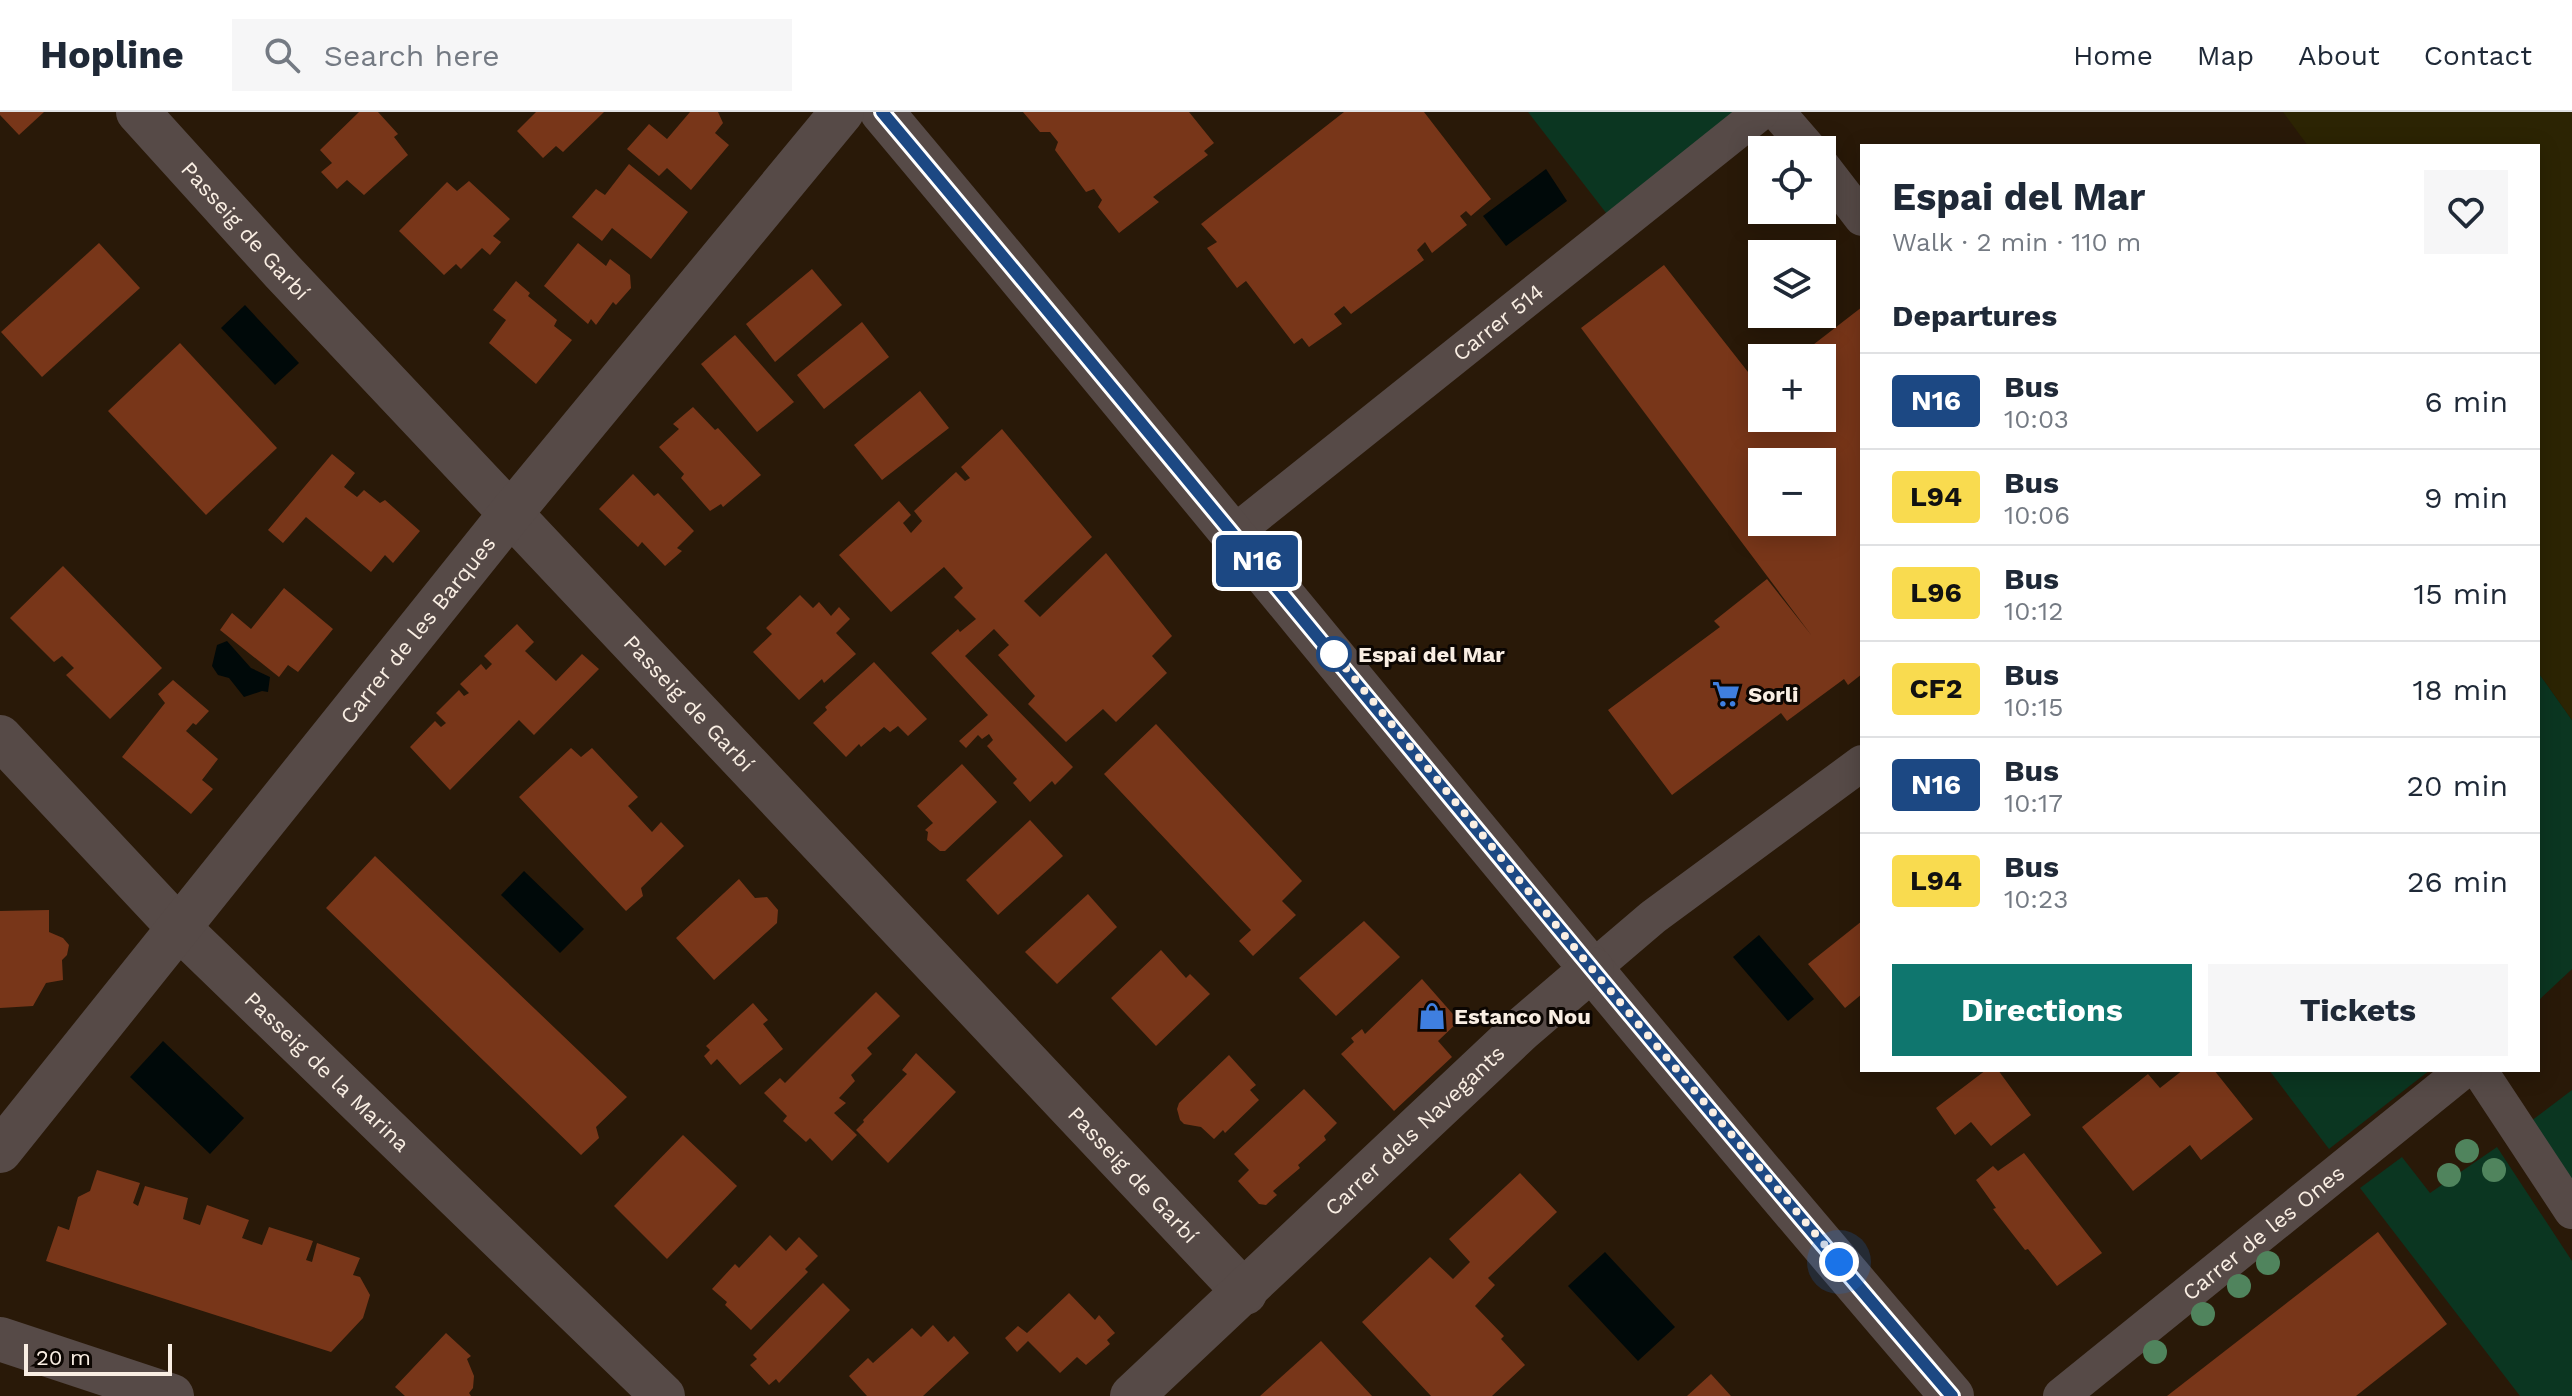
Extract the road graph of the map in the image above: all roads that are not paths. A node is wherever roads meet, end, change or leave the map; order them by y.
1 (138, 112) edge
2 (842, 112) edge
3 (882, 112) edge
4 (1761, 112) edge
5 (1777, 112) edge
6 (1798, 136) edge
7 (1836, 184) edge
8 (1860, 215) edge
9 (511, 513) junction
10 (1234, 533) junction
11 (0, 737) edge
12 (1860, 764) edge
13 (178, 927) junction
14 (1592, 969) junction
15 (2462, 1072) edge
16 (2480, 1072) edge
17 (0, 1151) edge
18 (2572, 1211) edge
19 (1245, 1293) junction
20 (0, 1339) edge
21 (1930, 1387) edge
22 (172, 1396) edge
23 (663, 1396) edge
24 (1132, 1396) edge
25 (2061, 1396) edge

1 - 9 street, Passeig de Garbí
2 - 9 street, Carrer de les Barques
3 - 10 street
4 - 10 street, Carrer 514
5 - 6 street
7 - 8 street
9 - 13 street, Carrer de les Barques
9 - 19 street, Passeig de Garbí
10 - 14 street
11 - 13 street, Passeig de la Marina
12 - 14 street, Carrer dels Navegants
13 - 17 street, Carrer de les Barques
13 - 23 street, Passeig de la Marina
14 - 19 street, Carrer dels Navegants
14 - 21 street
15 - 25 street, Carrer de les Ones
16 - 18 street
19 - 24 street, Carrer dels Navegants
20 - 22 street

